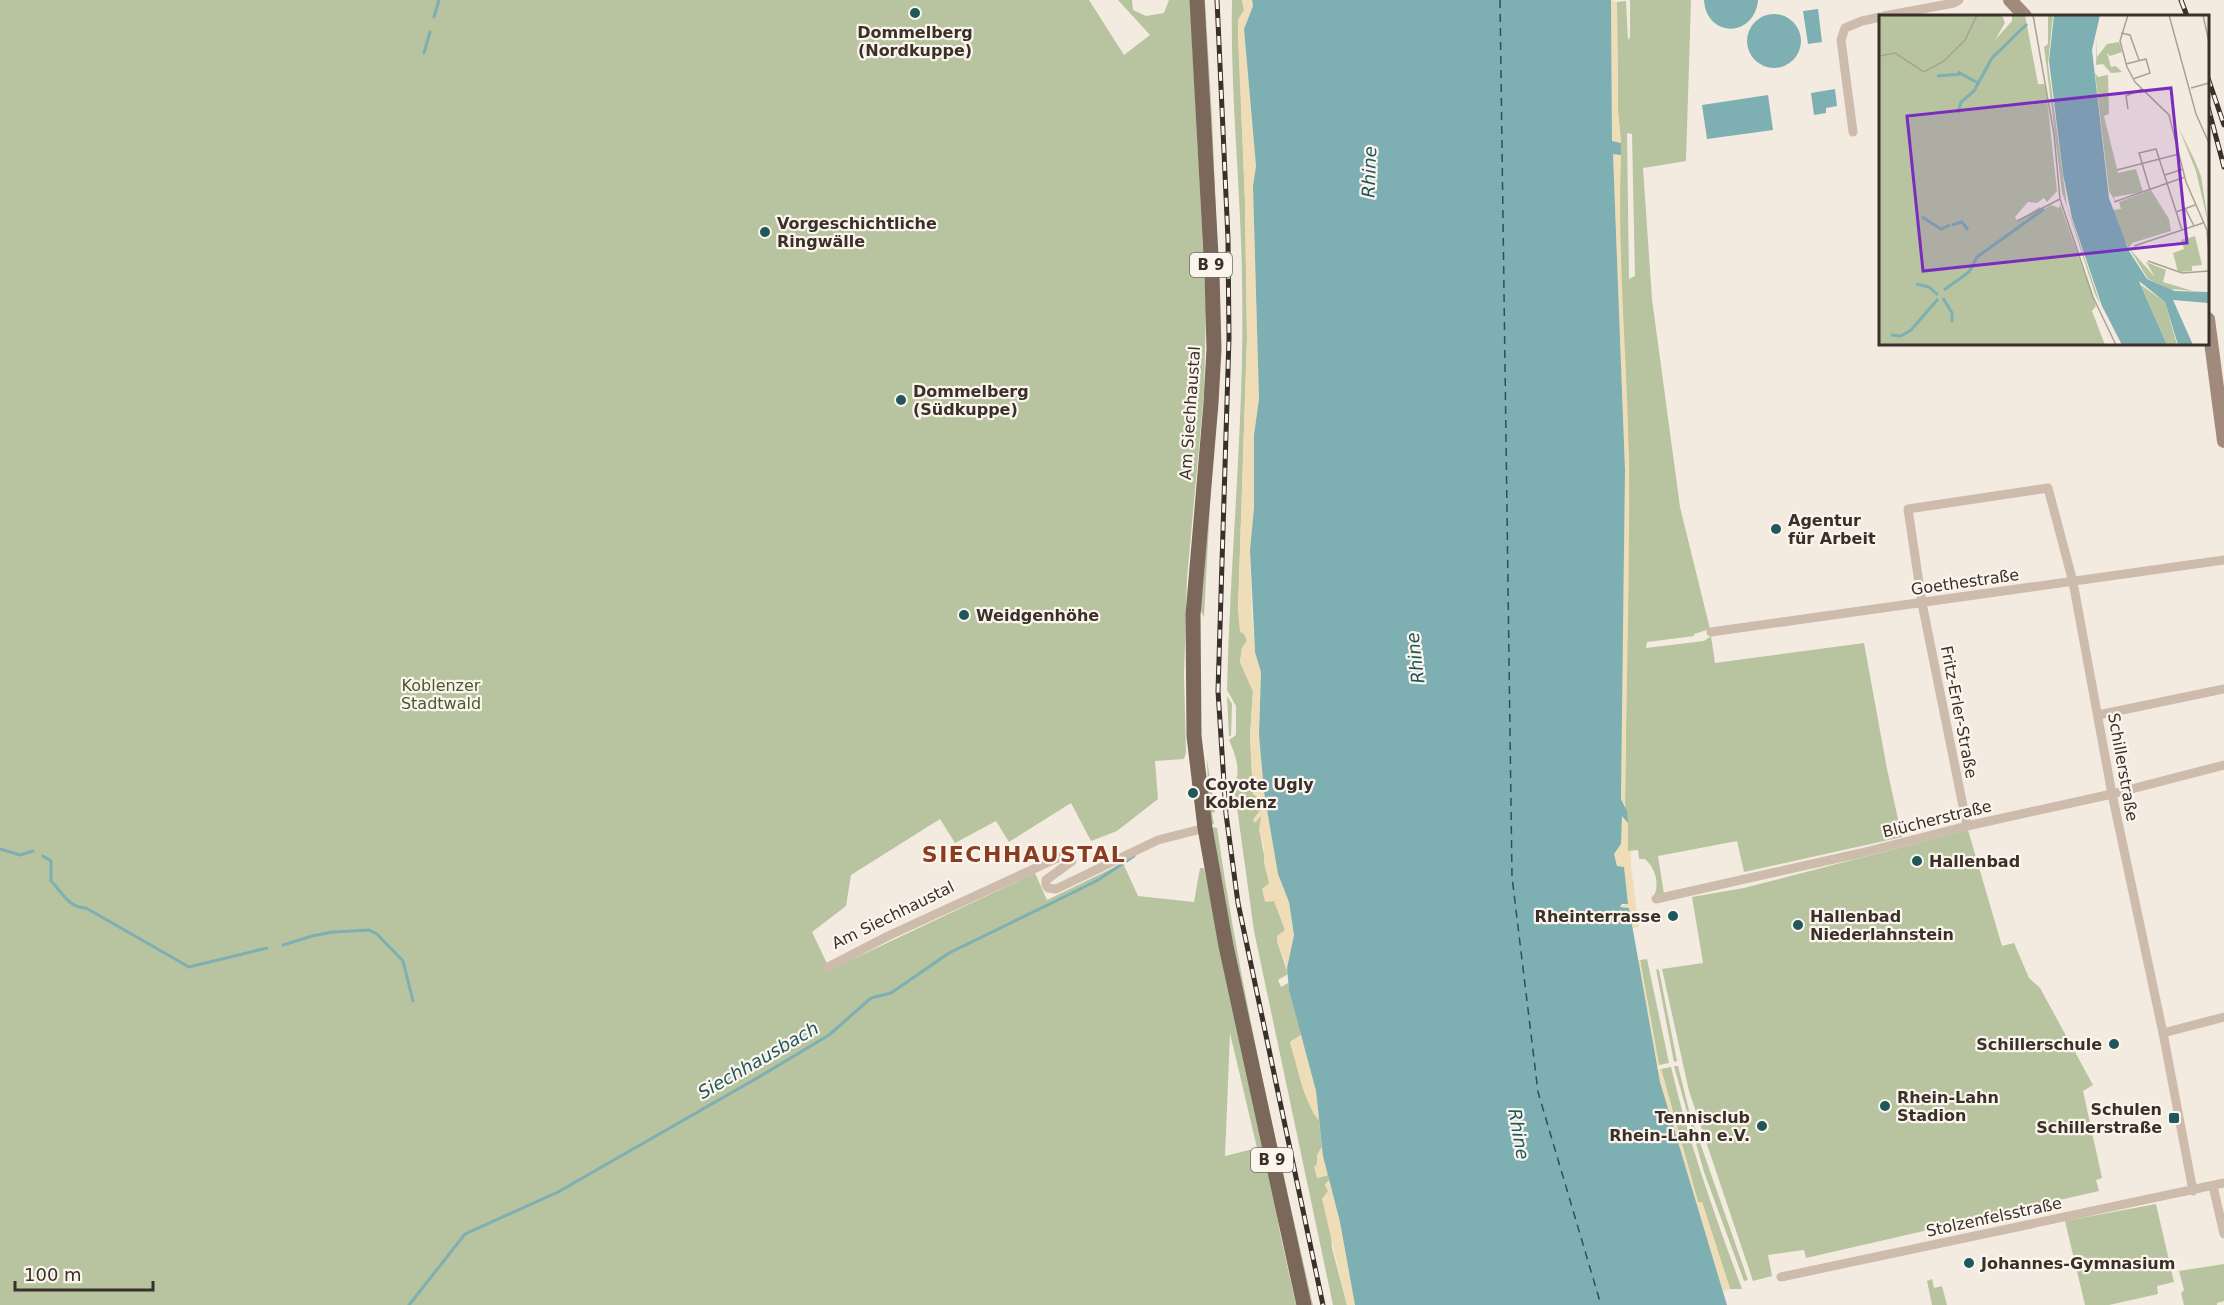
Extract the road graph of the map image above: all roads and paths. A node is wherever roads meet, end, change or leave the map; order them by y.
1 (1197, 0) edge
2 (1959, 0) edge
3 (2010, 0) edge
4 (1892, 15) edge
5 (2024, 15) edge
6 (1879, 18) edge
7 (1853, 132) dead end
8 (2209, 327) edge
9 (2224, 441) edge
10 (1908, 509) joint
11 (2224, 560) edge
12 (2073, 582) junction
13 (1922, 603) junction
14 (1711, 632) dead end
15 (2224, 689) edge
16 (2098, 715) junction
17 (2224, 765) edge
18 (2112, 794) junction
19 (1967, 826) junction
20 (1205, 828) junction
21 (1656, 899) dead end
22 (828, 967) dead end
23 (2224, 1017) edge
24 (2163, 1033) junction
25 (2224, 1184) edge
26 (2213, 1186) junction
27 (2193, 1191) junction
28 (2224, 1234) edge
29 (1781, 1277) dead end
30 (1304, 1305) edge

1 - 20 main road, Am Siechhaustal / B 9
2 - 4 street
3 - 5 street
6 - 7 street
8 - 9 street
10 - 12 street, Schillerstraße
10 - 13 street, Fritz-Erler-Straße
11 - 12 street, Goethestraße
12 - 13 street, Goethestraße
12 - 16 street, Schillerstraße
13 - 14 street, Goethestraße
13 - 19 street, Fritz-Erler-Straße
15 - 16 street
16 - 18 street, Schillerstraße
17 - 18 street, Blücherstraße
18 - 19 street, Blücherstraße
18 - 24 street, Schillerstraße
19 - 21 street, Blücherstraße
20 - 22 street, Am Siechhaustal
20 - 30 main road, Am Siechhaustal / B 9
23 - 24 street
24 - 27 street, Schillerstraße
25 - 26 street, Stolzenfelsstraße
26 - 27 street, Stolzenfelsstraße
26 - 28 street
27 - 29 street, Stolzenfelsstraße

